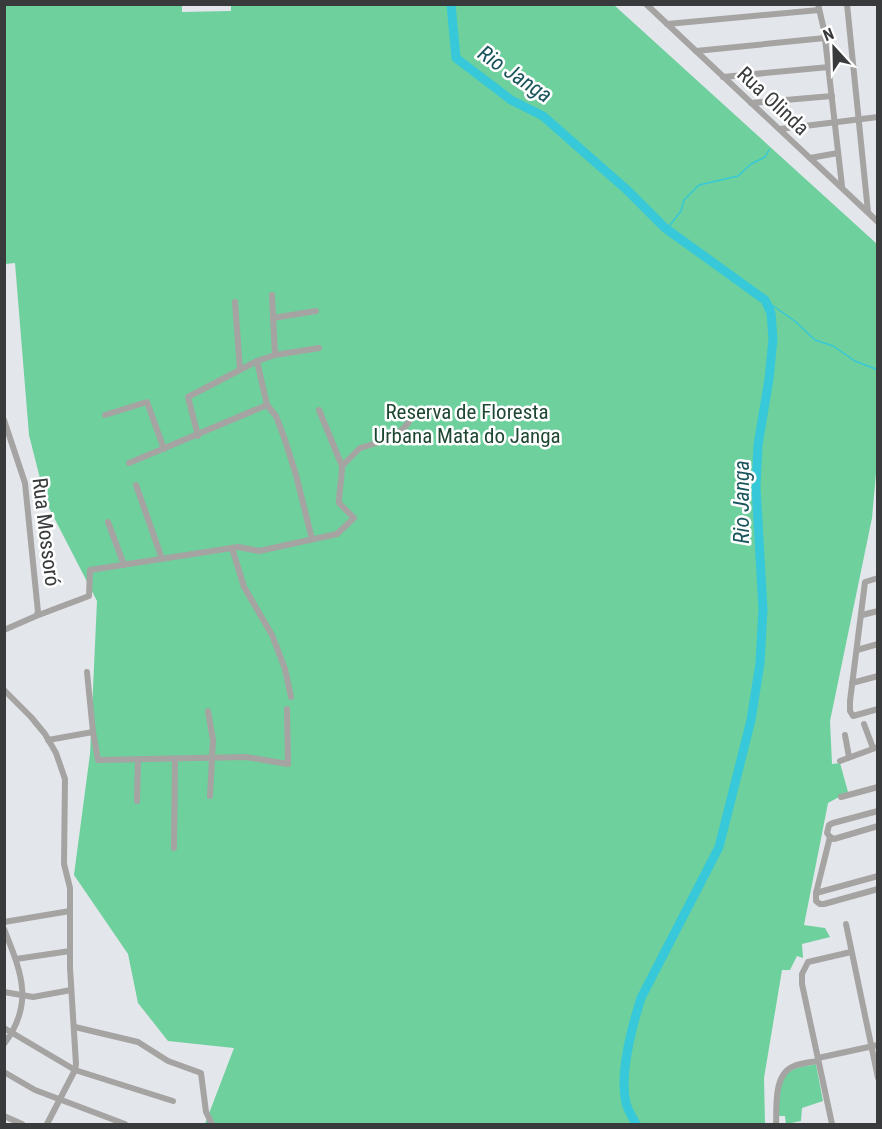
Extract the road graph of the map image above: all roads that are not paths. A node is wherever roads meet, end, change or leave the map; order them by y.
1 (646, 4) edge
2 (847, 4) edge
3 (819, 7) edge
4 (667, 24) junction
5 (825, 38) junction
6 (696, 51) junction
7 (828, 67) junction
8 (723, 77) junction
9 (832, 96) junction
10 (752, 103) junction
11 (878, 117) edge
12 (858, 119) junction
13 (836, 122) junction
14 (780, 129) junction
15 (838, 153) junction
16 (810, 158) junction
17 (842, 187) junction
18 (868, 213) junction
19 (878, 222) edge
20 (272, 295) dead end
21 (235, 302) dead end
22 (316, 311) dead end
23 (273, 318) junction
24 (319, 348) dead end
25 (276, 355) junction
26 (257, 361) junction
27 (240, 370) junction
28 (267, 405) junction
29 (319, 410) dead end
30 (105, 415) dead end
31 (4, 420) edge
32 (409, 422) dead end
33 (198, 436) junction
34 (164, 449) junction
35 (129, 463) dead end
36 (342, 466) junction
37 (136, 485) dead end
38 (108, 522) dead end
39 (312, 539) junction
40 (232, 548) junction
41 (162, 559) junction
42 (124, 565) junction
43 (878, 578) edge
44 (878, 611) edge
45 (862, 615) junction
46 (36, 616) junction
47 (4, 630) edge
48 (878, 644) edge
49 (857, 650) junction
50 (87, 672) dead end
51 (878, 676) edge
52 (852, 683) junction
53 (4, 690) edge
54 (291, 697) dead end
55 (287, 709) dead end
56 (878, 709) edge
57 (208, 711) dead end
58 (864, 724) dead end
59 (93, 732) junction
60 (845, 735) dead end
61 (48, 740) junction
62 (875, 748) edge
63 (849, 757) junction
64 (213, 758) junction
65 (138, 759) junction
66 (175, 759) junction
67 (840, 760) dead end
68 (878, 787) edge
69 (210, 796) dead end
70 (840, 797) dead end
71 (137, 801) dead end
72 (878, 811) edge
73 (878, 826) edge
74 (832, 838) junction
75 (174, 848) dead end
76 (878, 876) edge
77 (878, 889) edge
78 (816, 893) junction
79 (70, 911) junction
80 (4, 922) edge
81 (846, 924) dead end
82 (4, 929) edge
83 (7, 942) edge
84 (70, 951) junction
85 (851, 952) junction
86 (16, 958) junction
87 (71, 990) junction
88 (4, 992) edge
89 (23, 996) junction
90 (75, 1027) junction
91 (4, 1028) edge
92 (13, 1032) junction
93 (4, 1044) edge
94 (874, 1045) edge
95 (818, 1059) junction
96 (75, 1070) junction
97 (4, 1072) edge
98 (878, 1078) edge
99 (61, 1100) junction
100 (173, 1101) dead end
101 (4, 1116) edge
102 (22, 1125) edge
103 (47, 1125) edge
104 (125, 1125) edge
105 (212, 1125) edge
106 (776, 1125) edge
107 (832, 1125) edge

1 - 4 street, Rua Olinda
2 - 12 street
3 - 4 street
3 - 5 street
4 - 6 street, Rua Olinda
5 - 6 street
5 - 7 street
6 - 8 street, Rua Olinda
7 - 8 street
7 - 9 street
8 - 10 street, Rua Olinda
9 - 10 street
9 - 13 street
10 - 14 street, Rua Olinda
11 - 12 street
12 - 13 street
12 - 18 street
13 - 14 street
13 - 15 street
14 - 16 street, Rua Olinda
15 - 16 street
15 - 17 street
16 - 17 street, Rua Olinda
17 - 18 street, Rua Olinda
18 - 19 street, Rua Olinda
20 - 23 street
21 - 27 street
22 - 23 street
23 - 25 street
24 - 25 street
25 - 26 street
26 - 27 street
26 - 28 street
27 - 33 street
28 - 33 street
28 - 39 street
29 - 36 street
30 - 34 street
31 - 46 street, Rua Mossoró
32 - 36 street
33 - 34 street
34 - 35 street
36 - 39 street
37 - 41 street
38 - 42 street
39 - 40 street
40 - 41 street
40 - 54 street
41 - 42 street
42 - 46 street
43 - 45 street
44 - 45 street
45 - 49 street
46 - 47 street, Rua Mossoró
48 - 49 street
49 - 52 street
50 - 59 street
51 - 52 street
52 - 56 street
53 - 61 street
55 - 64 street
57 - 64 street
58 - 62 street
59 - 61 street
59 - 65 street
60 - 63 street
61 - 79 street
62 - 63 street
63 - 67 street
64 - 66 street
64 - 69 street
65 - 66 street
65 - 71 street
66 - 75 street
68 - 70 street
72 - 74 street
73 - 74 street
74 - 78 street
76 - 78 street
77 - 78 street
79 - 80 street
79 - 84 street
81 - 85 street
82 - 83 street
83 - 86 street
84 - 86 street
84 - 87 street
85 - 94 street
85 - 95 street
86 - 89 street
87 - 89 street
87 - 90 street
88 - 89 street
89 - 92 street
90 - 96 street
90 - 105 street
91 - 92 street
92 - 93 street
92 - 96 street
94 - 95 street
94 - 98 street
95 - 106 street
95 - 107 street
96 - 99 street
96 - 100 street
97 - 99 street
99 - 103 street
99 - 104 street
101 - 102 street

